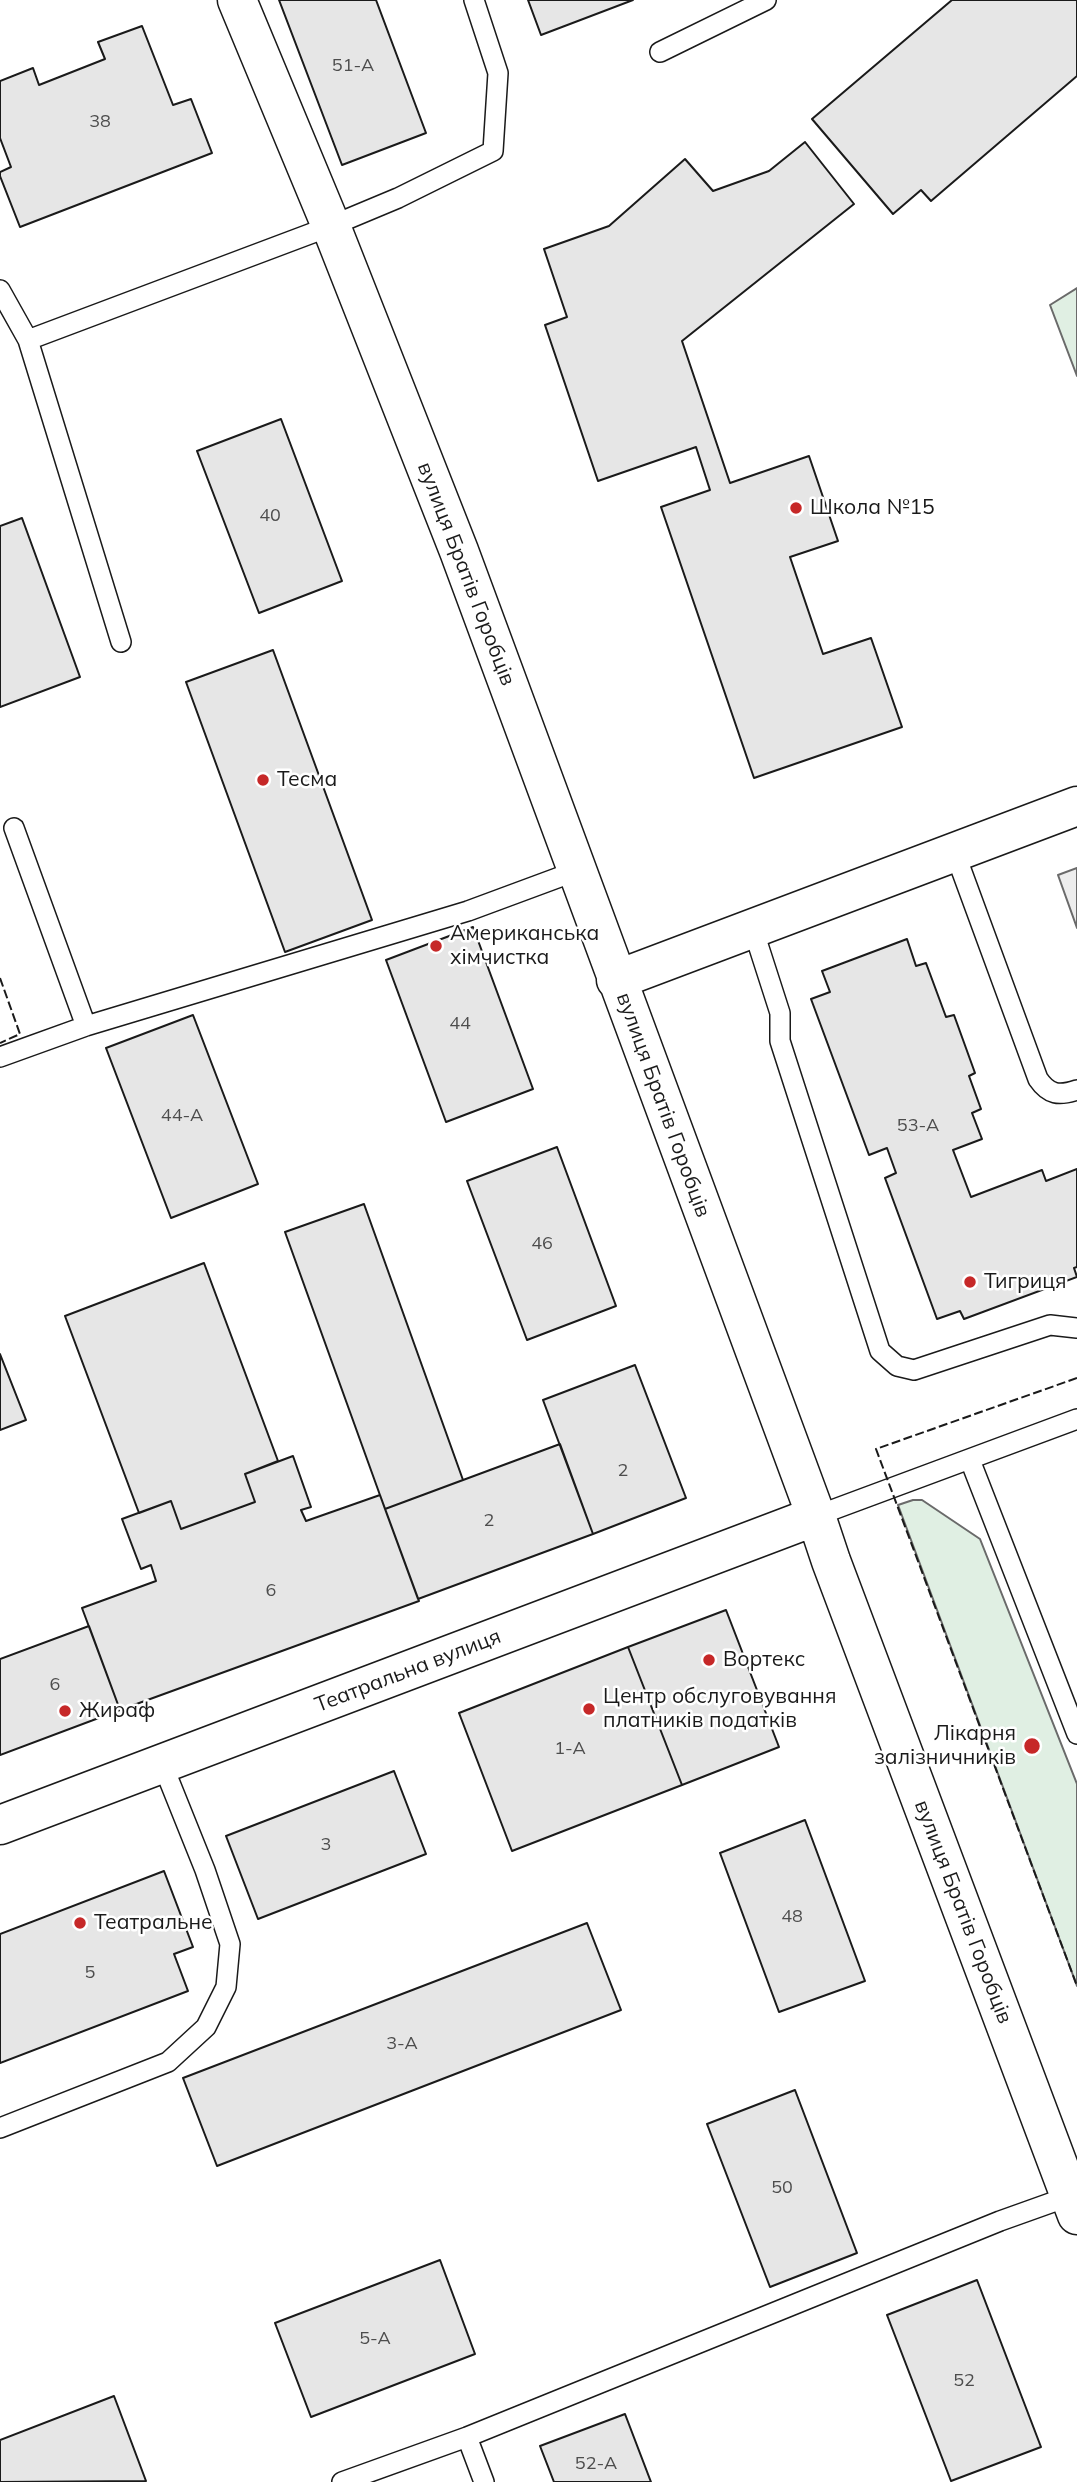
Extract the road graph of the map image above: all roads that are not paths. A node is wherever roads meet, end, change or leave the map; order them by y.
1 (237, 0) edge
2 (474, 0) edge
3 (766, 0) edge
4 (660, 52) dead end
5 (331, 226) junction
6 (0, 290) edge
7 (28, 340) junction
8 (121, 642) dead end
9 (1077, 806) edge
10 (14, 828) dead end
11 (955, 853) junction
12 (576, 871) junction
13 (752, 929) junction
14 (616, 980) junction
15 (86, 1026) junction
16 (0, 1057) edge
17 (1077, 1090) edge
18 (1077, 1328) edge
19 (1077, 1419) edge
20 (970, 1460) junction
21 (816, 1516) junction
22 (1071, 1701) edge
23 (1077, 1734) edge
24 (162, 1763) junction
25 (0, 1825) edge
26 (0, 2129) edge
27 (1073, 2205) edge
28 (467, 2437) junction
29 (342, 2482) edge
30 (484, 2482) edge

1 - 5 street, вулиця Братів Горобців
2 - 5 lane
3 - 4 lane
5 - 7 lane
5 - 12 street, вулиця Братів Горобців
6 - 7 lane
7 - 8 lane
9 - 11 street
10 - 15 lane
11 - 13 street
11 - 17 lane
12 - 14 street, вулиця Братів Горобців
12 - 15 lane
13 - 14 street
13 - 18 lane
14 - 21 street, вулиця Братів Горобців
15 - 16 lane
19 - 20 lane
20 - 21 lane
20 - 22 lane
21 - 24 street, Театральна вулиця
21 - 27 street, вулиця Братів Горобців
22 - 23 lane
24 - 25 street, Театральна вулиця
24 - 26 lane
27 - 28 lane
28 - 29 lane
28 - 30 lane

